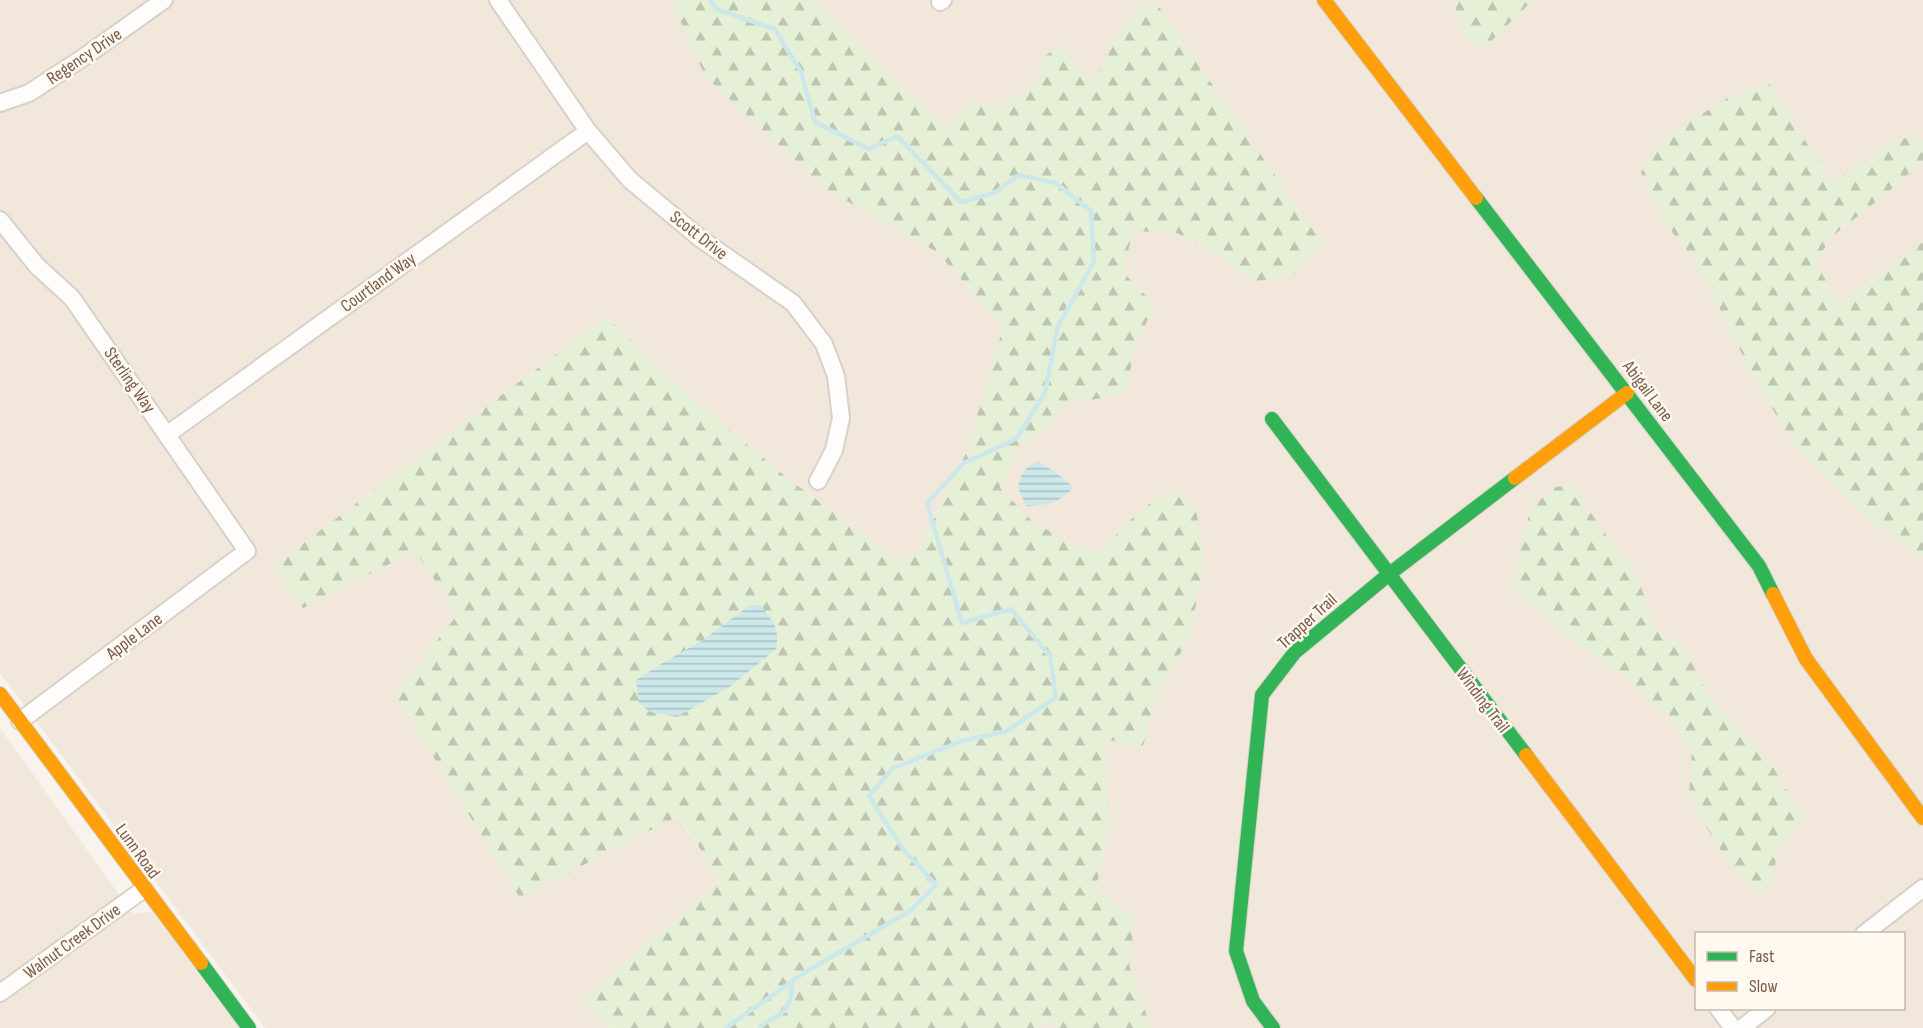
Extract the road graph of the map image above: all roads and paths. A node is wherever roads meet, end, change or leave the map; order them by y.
1 (164, 0) edge
2 (498, 0) edge
3 (1324, 0) edge
4 (0, 103) edge
5 (588, 131) junction
6 (0, 220) edge
7 (1628, 393) junction
8 (1272, 419) dead end
9 (168, 434) junction
10 (818, 481) dead end
11 (247, 551) joint
12 (1388, 575) junction
13 (0, 694) edge
14 (20, 721) junction
15 (1923, 818) edge
16 (1923, 888) edge
17 (144, 889) junction
18 (1865, 932) edge
19 (1695, 979) edge
20 (0, 993) edge
21 (1720, 1010) edge
22 (1764, 1010) edge
23 (249, 1028) edge
24 (1273, 1028) edge
25 (1733, 1028) edge
26 (1742, 1028) edge

1 - 4 street, Regency Drive
2 - 5 street, Scott Drive
3 - 7 street, Abigail Lane
5 - 9 street, Courtland Way
5 - 10 street, Scott Drive
6 - 9 street, Sterling Way
7 - 12 street, Trapper Trail
7 - 15 street, Abigail Lane
8 - 12 street, Winding Trail
9 - 11 street, Sterling Way
11 - 14 street, Apple Lane
12 - 19 street, Winding Trail
12 - 24 street, Trapper Trail
13 - 14 street, Lunn Road
14 - 17 street, Lunn Road
16 - 18 street
17 - 20 street, Walnut Creek Drive
17 - 23 street, Lunn Road
21 - 25 street
22 - 26 street

